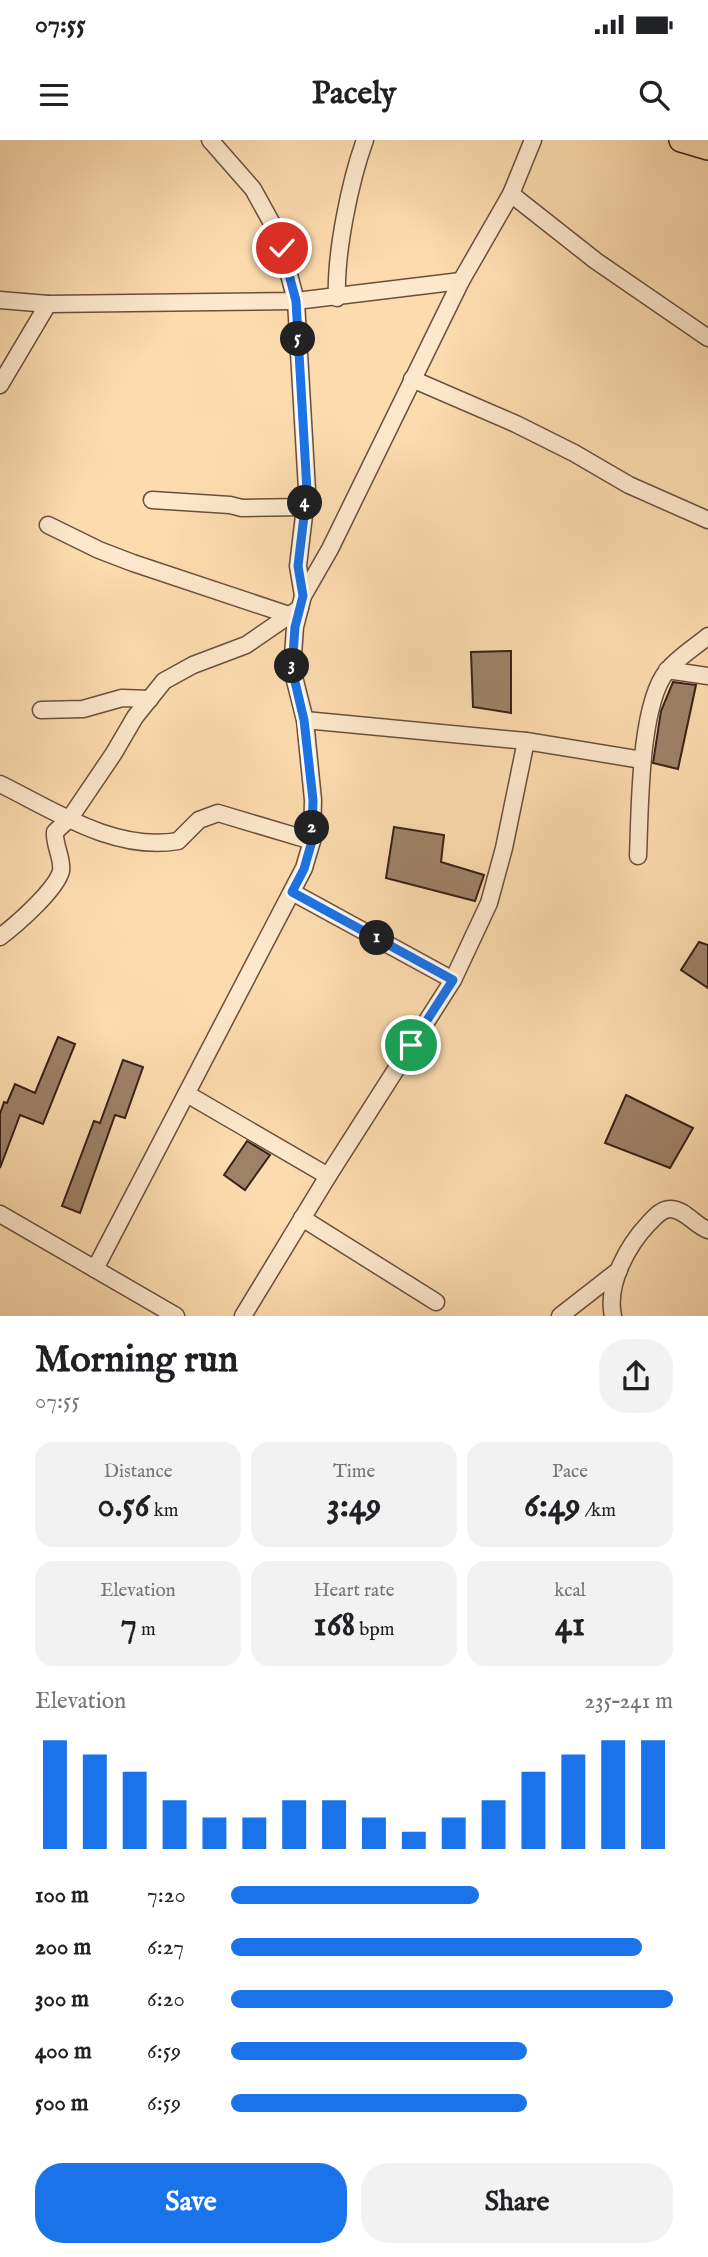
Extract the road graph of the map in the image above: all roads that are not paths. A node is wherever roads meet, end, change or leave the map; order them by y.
1 (210, 140) edge
2 (365, 140) edge
3 (533, 140) edge
4 (681, 140) edge
5 (708, 148) edge
6 (511, 194) junction
7 (461, 281) junction
8 (337, 298) junction
9 (0, 300) edge
10 (296, 301) junction
11 (48, 304) junction
12 (708, 338) edge
13 (412, 379) junction
14 (0, 385) edge
15 (152, 500) dead end
16 (305, 507) junction
17 (708, 520) edge
18 (48, 525) dead end
19 (297, 606) junction
20 (708, 636) edge
21 (667, 670) junction
22 (708, 676) edge
23 (150, 699) junction
24 (41, 710) dead end
25 (304, 720) junction
26 (526, 741) junction
27 (642, 760) junction
28 (0, 784) edge
29 (70, 818) junction
30 (312, 841) junction
31 (638, 856) dead end
32 (292, 892) junction
33 (0, 937) edge
34 (453, 980) junction
35 (187, 1094) junction
36 (328, 1176) junction
37 (0, 1214) edge
38 (302, 1218) junction
39 (708, 1230) edge
40 (95, 1269) junction
41 (619, 1270) junction
42 (436, 1302) dead end
43 (176, 1315) edge
44 (243, 1315) edge
45 (560, 1315) edge
46 (613, 1315) edge

1 - 10 street
2 - 8 street
3 - 6 street
4 - 5 highway
6 - 7 street
6 - 12 street
7 - 8 street
7 - 13 street
8 - 10 street
9 - 11 street
10 - 11 street
10 - 16 street
11 - 14 street
13 - 17 street
13 - 19 street
15 - 16 street
16 - 19 street
18 - 19 street
19 - 23 street
19 - 25 street
20 - 21 street
21 - 22 street
21 - 27 street
23 - 24 street
23 - 29 street
25 - 26 street
25 - 30 street
26 - 27 street
26 - 34 street
27 - 31 street
28 - 29 street
29 - 30 street
29 - 33 street
30 - 32 street
32 - 34 street
32 - 35 street
34 - 36 street
35 - 36 street
35 - 40 street
36 - 38 street
37 - 40 street
38 - 42 street
38 - 44 street
39 - 41 street
40 - 43 street
41 - 45 street
41 - 46 street

